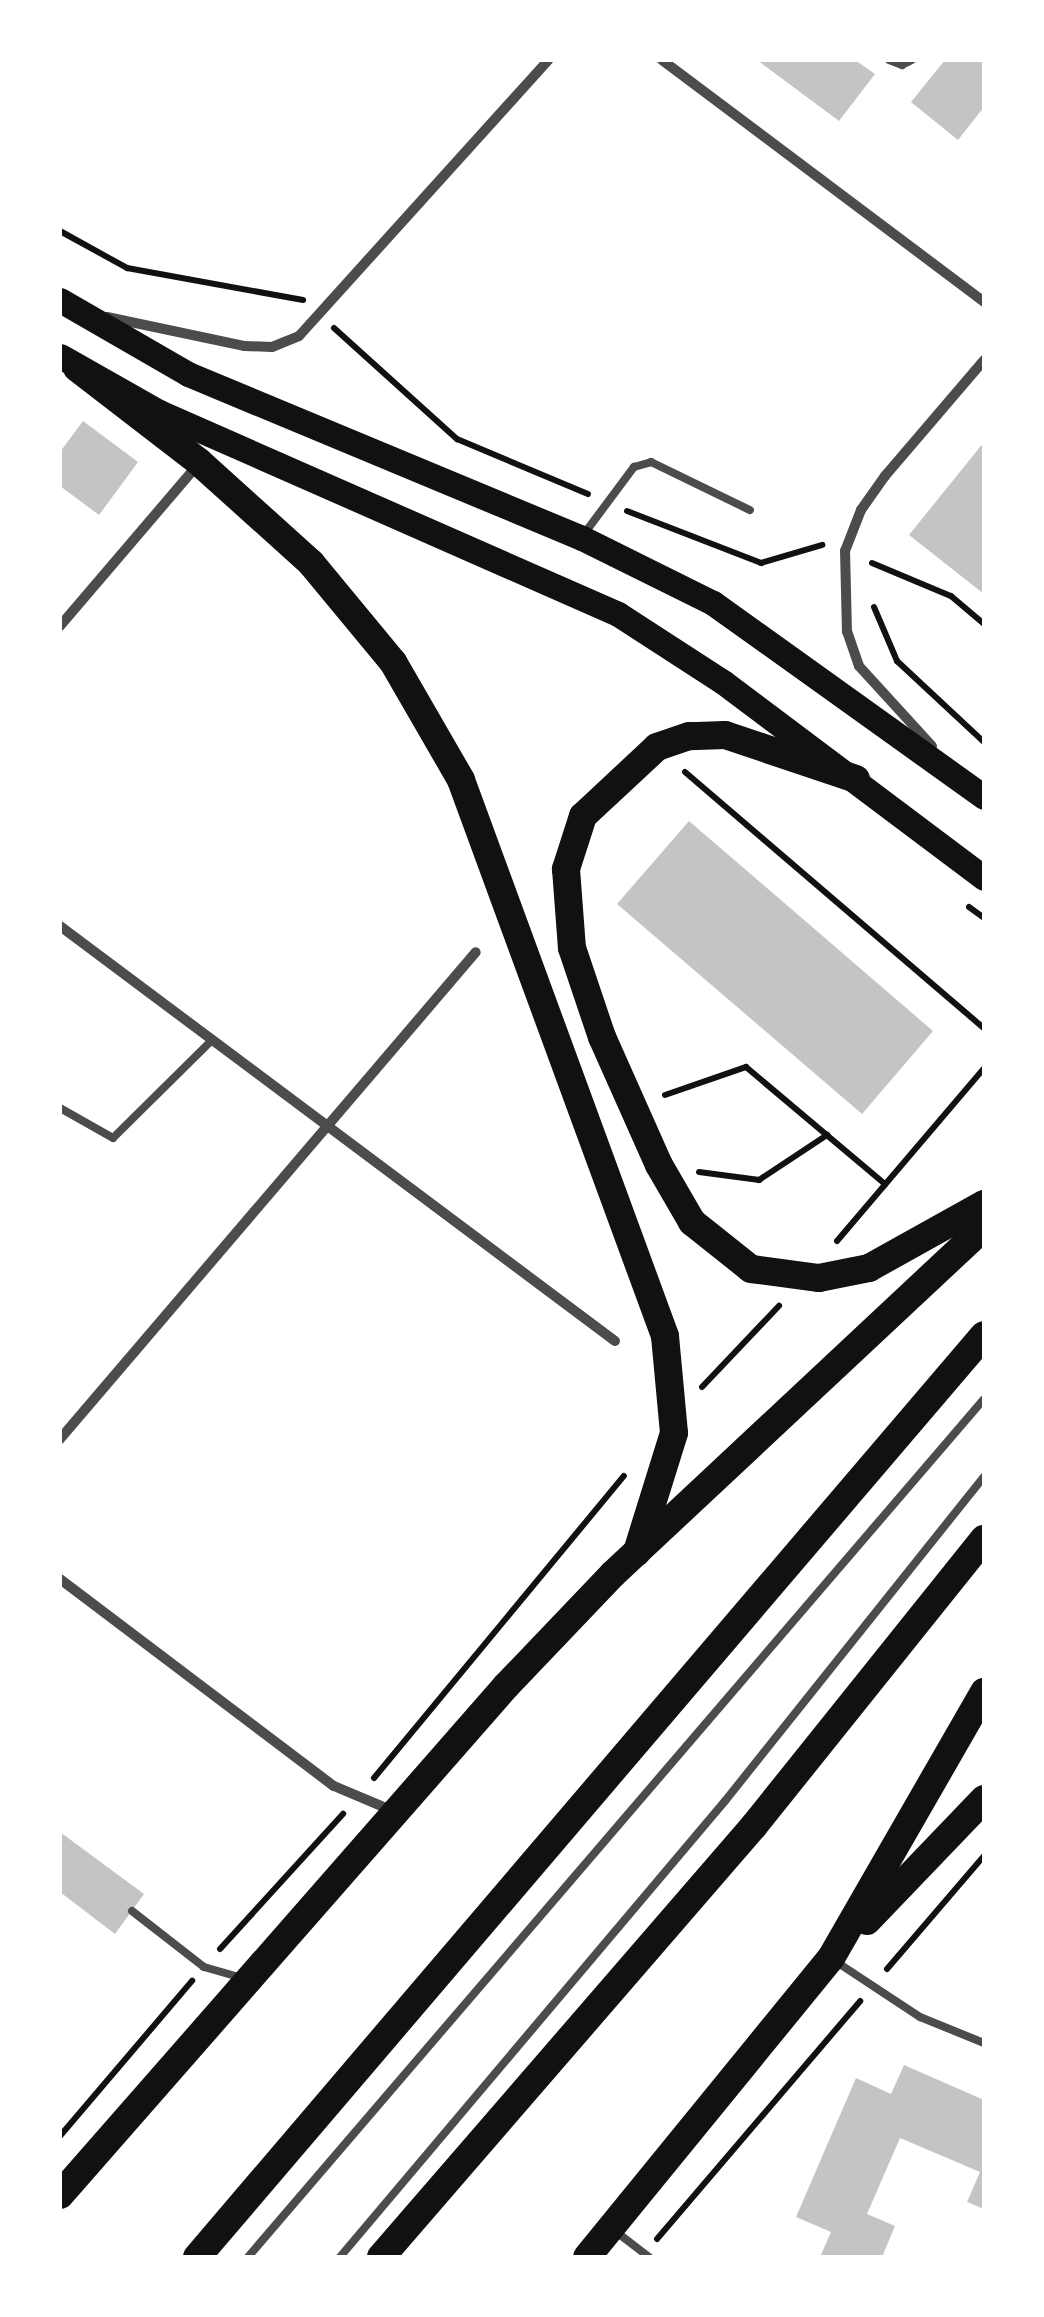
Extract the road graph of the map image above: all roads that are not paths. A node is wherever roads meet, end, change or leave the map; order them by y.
1 (548, 60) edge
2 (662, 60) edge
3 (889, 60) edge
4 (912, 60) edge
5 (984, 302) edge
6 (68, 305) edge
7 (984, 360) edge
8 (69, 362) edge
9 (199, 462) junction
10 (750, 510) dead end
11 (582, 538) junction
12 (60, 626) edge
13 (856, 779) junction
14 (980, 793) edge
15 (984, 878) edge
16 (60, 926) edge
17 (476, 952) dead end
18 (212, 1040) junction
19 (60, 1108) edge
20 (327, 1126) junction
21 (984, 1204) edge
22 (984, 1227) edge
23 (984, 1335) edge
24 (615, 1341) dead end
25 (984, 1400) edge
26 (60, 1439) edge
27 (984, 1477) edge
28 (984, 1539) edge
29 (638, 1552) junction
30 (60, 1580) edge
31 (984, 1692) edge
32 (984, 1800) edge
33 (396, 1813) junction
34 (132, 1911) dead end
35 (832, 1958) junction
36 (250, 1981) junction
37 (984, 2043) edge
38 (60, 2195) edge
39 (612, 2228) junction
40 (646, 2255) edge
41 (197, 2257) edge
42 (248, 2257) edge
43 (340, 2257) edge
44 (380, 2257) edge
45 (588, 2257) edge

1 - 6 street
2 - 5 street
3 - 4 lane
6 - 11 main road
7 - 14 street
8 - 9 highway
8 - 13 main road
9 - 12 street
9 - 29 highway
10 - 11 lane
11 - 14 main road
13 - 15 main road
13 - 21 highway
16 - 18 street
17 - 20 street
18 - 19 lane
18 - 20 street
20 - 24 street
20 - 26 street
22 - 29 highway
23 - 41 highway
25 - 42 lane
27 - 43 lane
28 - 44 highway
29 - 33 highway
30 - 33 street
31 - 35 highway
32 - 35 highway
33 - 36 highway
34 - 36 lane
35 - 37 lane
35 - 39 highway
36 - 38 highway
39 - 40 lane
39 - 45 highway

